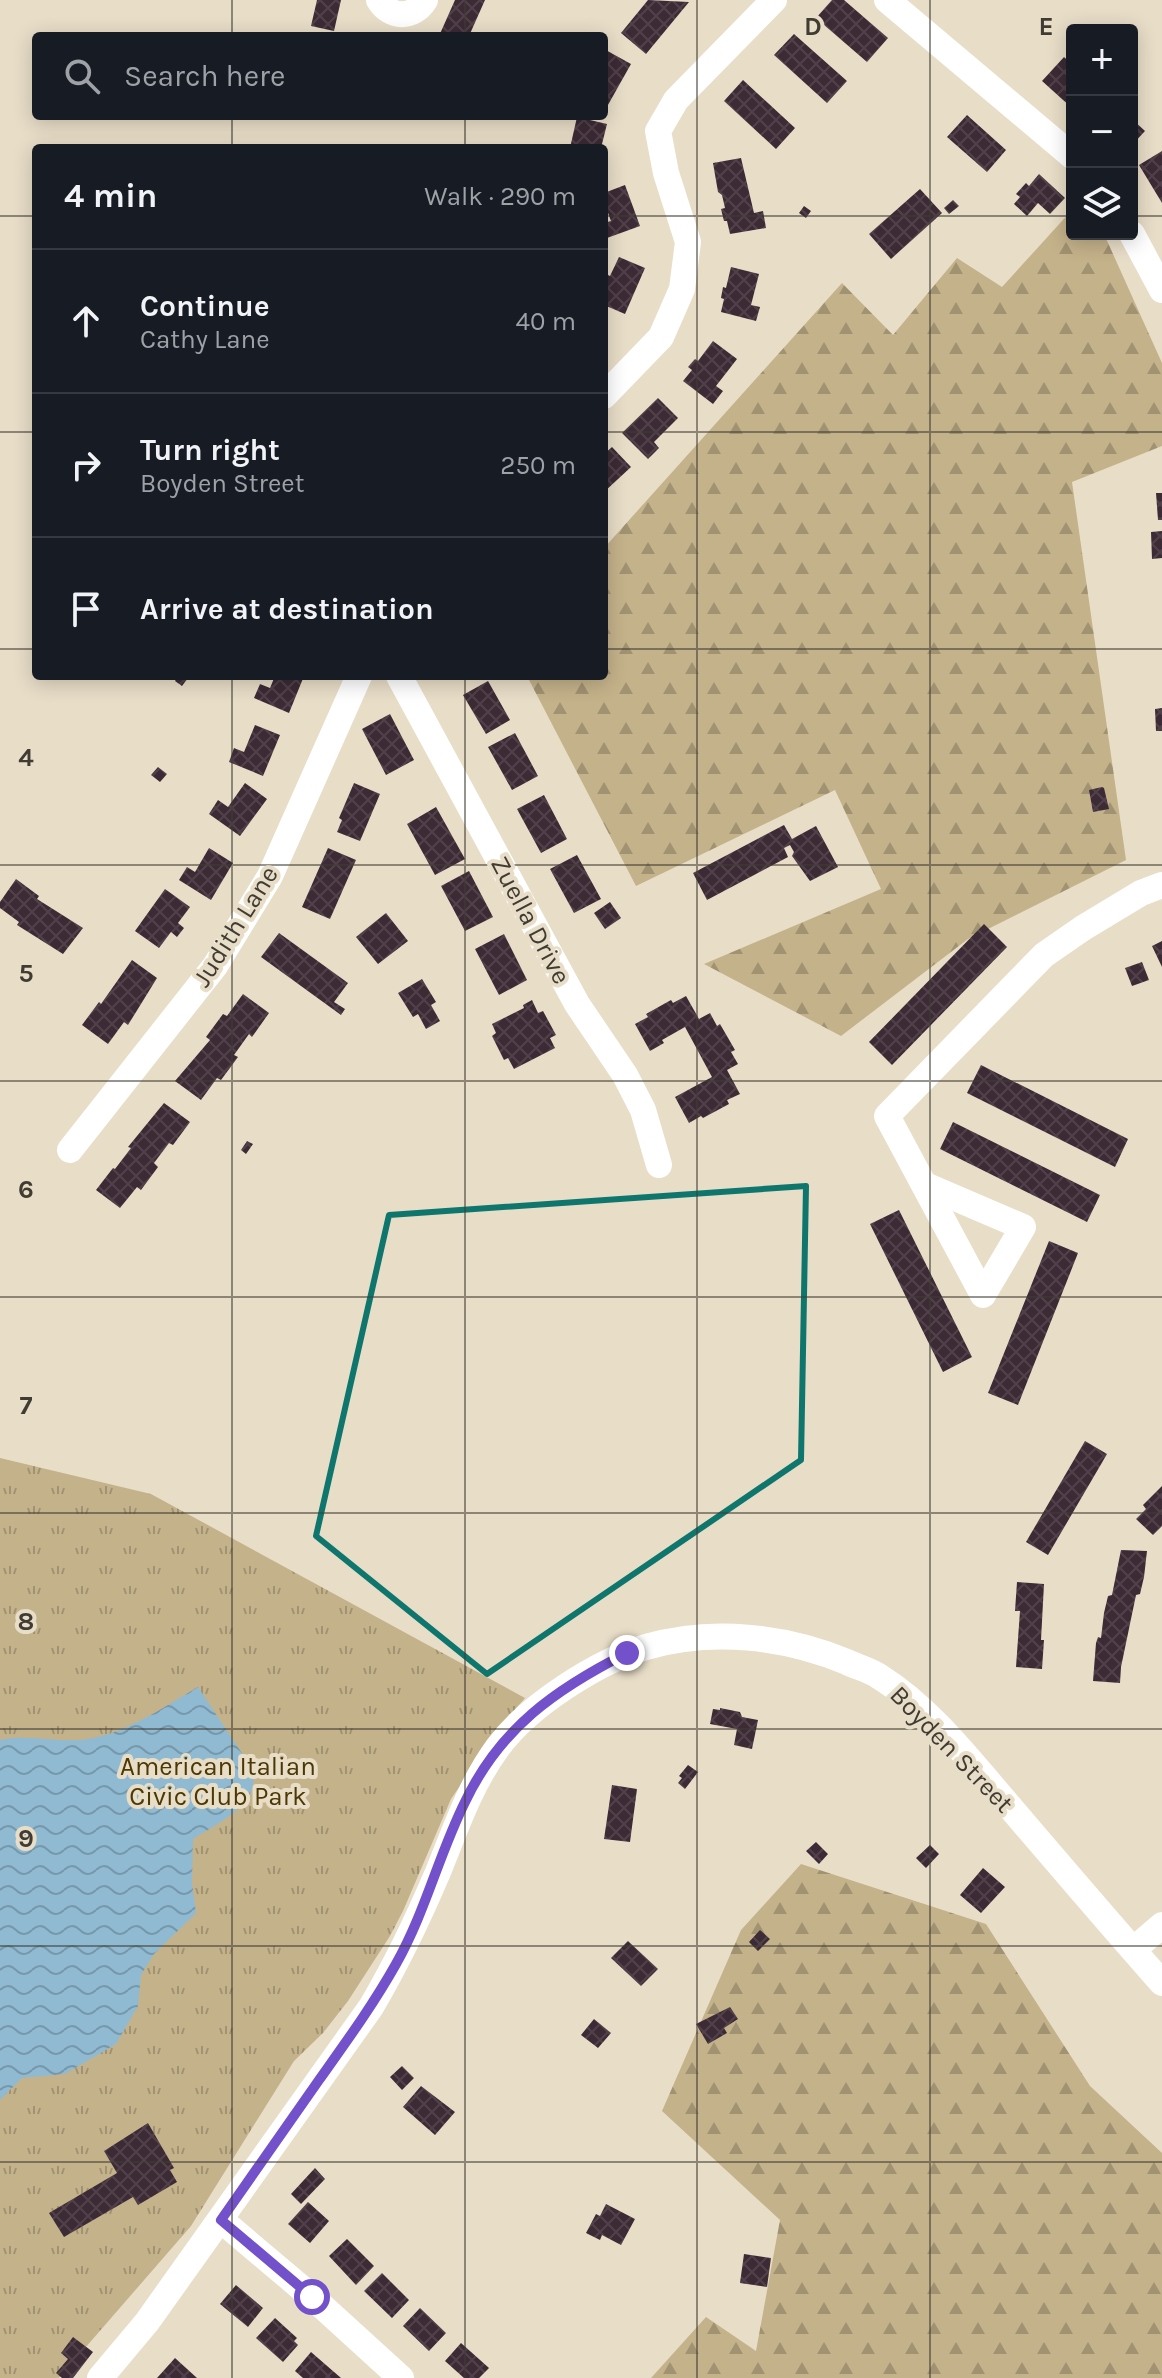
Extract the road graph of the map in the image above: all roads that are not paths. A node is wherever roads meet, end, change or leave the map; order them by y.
1 (379, 0) edge
2 (425, 0) edge
3 (774, 0) edge
4 (887, 0) edge
5 (1066, 151) edge
6 (1135, 240) edge
7 (1162, 290) edge
8 (608, 392) edge
9 (357, 680) edge
10 (401, 680) edge
11 (1162, 885) edge
12 (70, 1150) dead end
13 (659, 1165) dead end
14 (925, 1185) dead end
15 (1162, 1925) edge
16 (1133, 1950) junction
17 (1162, 1983) edge
18 (221, 2220) junction
19 (100, 2378) edge
20 (401, 2378) edge

1 - 2 street
3 - 8 street
4 - 5 street
6 - 7 street
9 - 12 street, Judith Lane
10 - 13 street, Zuella Drive
11 - 14 street
15 - 16 street
16 - 17 street, Boyden Street
16 - 18 street, Boyden Street
18 - 19 street, Boyden Street
18 - 20 street

